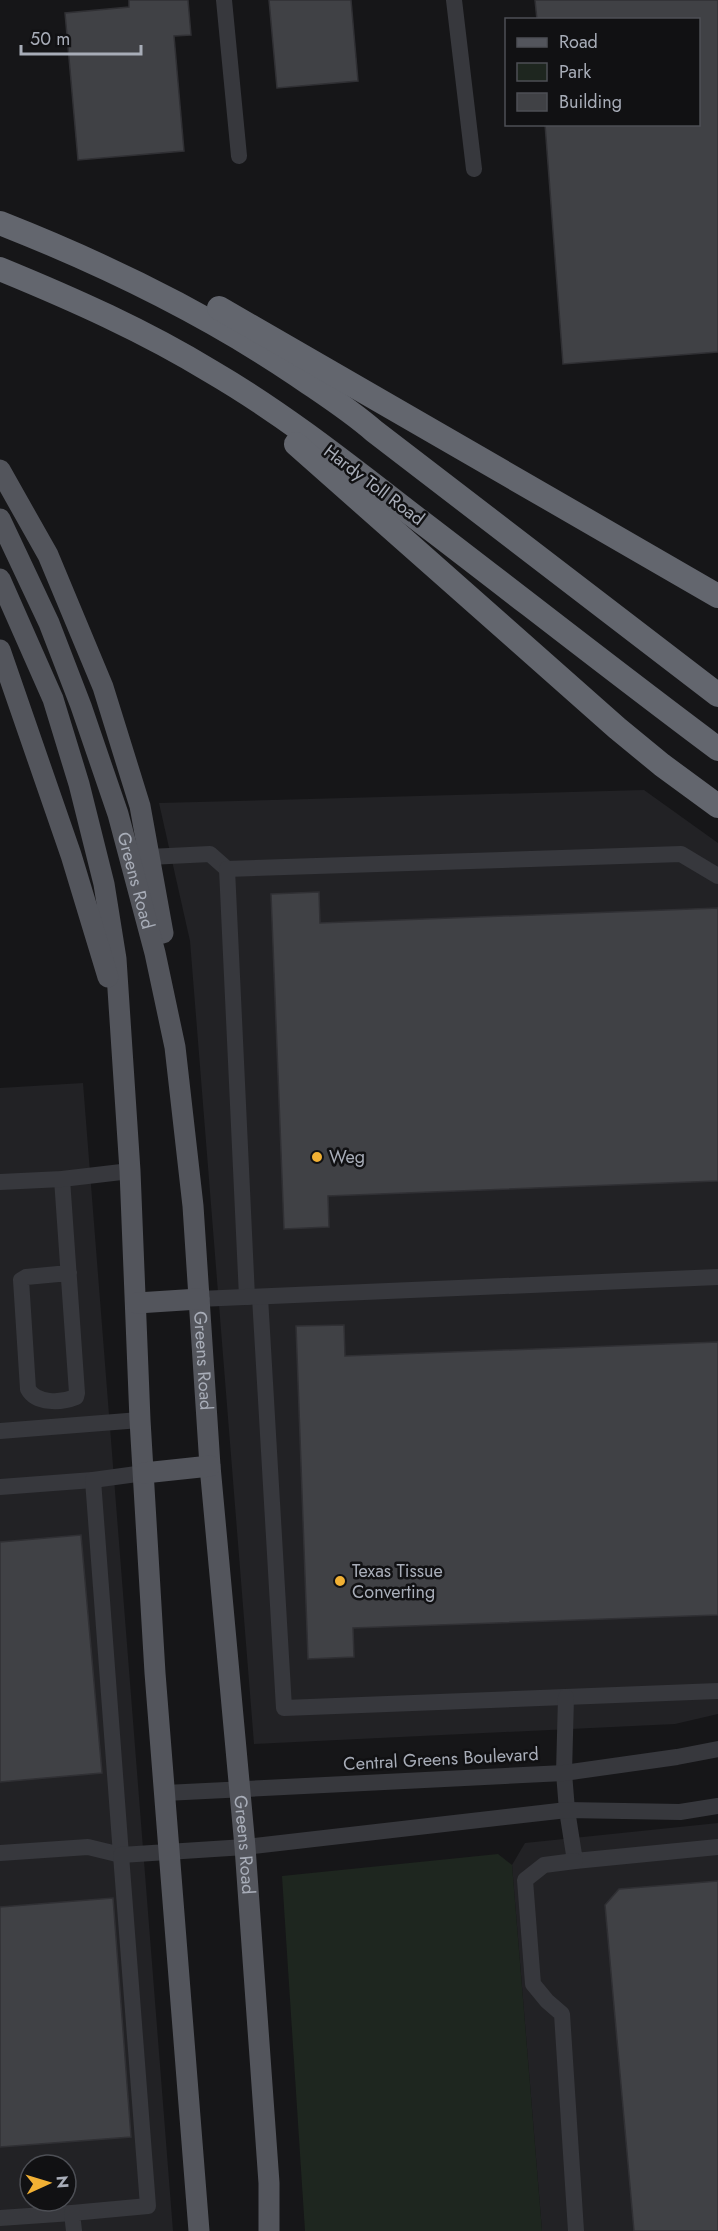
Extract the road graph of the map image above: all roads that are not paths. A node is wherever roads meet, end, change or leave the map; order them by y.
1 (224, 0) edge
2 (454, 0) edge
3 (239, 156) dead end
4 (474, 169) dead end
5 (0, 223) edge
6 (97, 263) junction
7 (0, 269) edge
8 (215, 373) junction
9 (0, 470) edge
10 (0, 519) edge
11 (0, 579) edge
12 (718, 596) edge
13 (0, 650) edge
14 (718, 695) edge
15 (718, 749) edge
16 (718, 806) edge
17 (149, 857) junction
18 (227, 869) junction
19 (718, 876) edge
20 (121, 1022) junction
21 (176, 1047) junction
22 (130, 1171) junction
23 (62, 1179) junction
24 (0, 1182) edge
25 (69, 1274) junction
26 (718, 1277) edge
27 (254, 1297) junction
28 (199, 1299) junction
29 (137, 1303) junction
30 (140, 1420) junction
31 (0, 1431) edge
32 (210, 1466) junction
33 (144, 1473) junction
34 (93, 1480) junction
35 (0, 1487) edge
36 (718, 1691) edge
37 (567, 1696) junction
38 (718, 1749) edge
39 (564, 1773) junction
40 (239, 1789) junction
41 (165, 1793) junction
42 (718, 1806) edge
43 (567, 1810) junction
44 (718, 1846) edge
45 (245, 1847) junction
46 (168, 1851) junction
47 (0, 1853) edge
48 (121, 1855) junction
49 (575, 1861) junction
50 (78, 2212) edge
51 (72, 2213) joint
52 (0, 2218) edge
53 (74, 2231) edge
54 (199, 2231) edge
55 (269, 2231) edge
56 (576, 2231) edge

1 - 3 street
2 - 4 street
5 - 6 highway
6 - 12 highway
6 - 14 highway
7 - 8 highway, Hardy Toll Road
8 - 15 highway, Hardy Toll Road
8 - 16 highway
9 - 17 main road
10 - 21 main road, Greens Road
11 - 20 main road, Greens Road
13 - 20 main road
17 - 18 street
17 - 21 main road
18 - 19 street
18 - 27 street
20 - 22 main road, Greens Road
21 - 28 main road, Greens Road
22 - 23 street
22 - 29 main road, Greens Road
23 - 24 street
23 - 25 street
25 - 25 street
26 - 27 street
27 - 28 street
27 - 37 street
28 - 29 main road
28 - 32 main road, Greens Road
29 - 30 main road, Greens Road
30 - 31 street
30 - 33 main road, Greens Road
32 - 33 main road
32 - 40 main road, Greens Road
33 - 34 street
33 - 41 main road, Greens Road
34 - 35 street
34 - 48 street
36 - 37 street
37 - 39 street
38 - 39 street, Central Greens Boulevard
39 - 40 street, Central Greens Boulevard
39 - 43 street
40 - 41 street, Central Greens Boulevard
40 - 45 main road, Greens Road
41 - 46 main road, Greens Road
42 - 43 street
43 - 45 street
43 - 49 street
44 - 49 street
45 - 46 street
45 - 55 main road, Greens Road
46 - 48 street
46 - 54 main road, Greens Road
47 - 48 street
48 - 50 street
49 - 56 street
51 - 52 street
51 - 53 street

